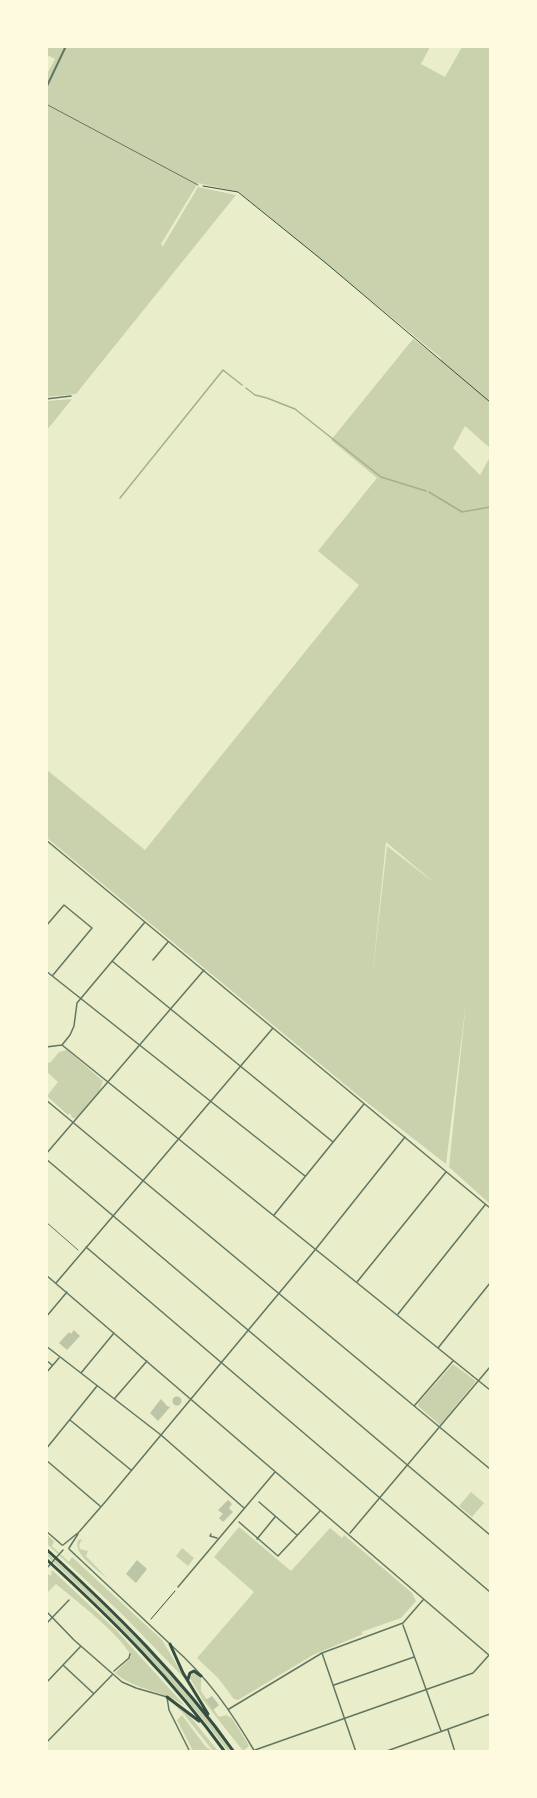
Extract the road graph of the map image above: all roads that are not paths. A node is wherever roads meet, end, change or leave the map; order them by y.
1 (66, 46) edge
2 (46, 88) edge
3 (46, 104) edge
4 (198, 185) road end
5 (71, 396) dead end
6 (46, 399) edge
7 (46, 840) edge
8 (146, 922) junction
9 (46, 926) edge
10 (169, 941) junction
11 (153, 960) dead end
12 (112, 961) junction
13 (204, 970) junction
14 (46, 971) edge
15 (52, 975) junction
16 (80, 998) junction
17 (170, 1009) junction
18 (273, 1028) junction
19 (62, 1044) junction
20 (140, 1044) junction
21 (46, 1047) edge
22 (239, 1067) junction
23 (108, 1082) junction
24 (46, 1100) edge
25 (211, 1100) junction
26 (364, 1103) junction
27 (74, 1123) junction
28 (405, 1137) junction
29 (178, 1139) junction
30 (333, 1142) junction
31 (46, 1154) edge
32 (46, 1159) edge
33 (446, 1172) junction
34 (305, 1176) junction
35 (143, 1181) junction
36 (486, 1204) junction
37 (490, 1208) edge
38 (113, 1216) junction
39 (273, 1216) junction
40 (46, 1222) edge
41 (86, 1247) junction
42 (78, 1250) joint
43 (315, 1250) junction
44 (82, 1253) junction
45 (46, 1275) edge
46 (56, 1283) junction
47 (357, 1283) junction
48 (490, 1283) edge
49 (67, 1292) junction
50 (279, 1294) junction
51 (397, 1315) junction
52 (46, 1317) edge
53 (247, 1331) junction
54 (114, 1333) junction
55 (46, 1346) edge
56 (438, 1348) junction
57 (59, 1358) junction
58 (46, 1360) edge
59 (453, 1360) junction
60 (147, 1361) junction
61 (221, 1362) junction
62 (53, 1365) junction
63 (490, 1367) edge
64 (46, 1373) edge
65 (80, 1373) junction
66 (479, 1381) junction
67 (97, 1386) junction
68 (490, 1390) edge
69 (114, 1399) junction
70 (191, 1399) junction
71 (414, 1406) junction
72 (70, 1420) junction
73 (441, 1427) junction
74 (161, 1435) junction
75 (46, 1449) edge
76 (46, 1460) edge
77 (408, 1466) junction
78 (490, 1469) edge
79 (131, 1471) junction
80 (276, 1471) junction
81 (380, 1498) junction
82 (259, 1502) dead end
83 (101, 1507) junction
84 (244, 1508) junction
85 (320, 1510) junction
86 (276, 1517) junction
87 (239, 1522) dead end
88 (46, 1531) edge
89 (79, 1532) junction
90 (211, 1534) dead end
91 (349, 1534) junction
92 (298, 1535) junction
93 (490, 1535) edge
94 (218, 1538) junction
95 (257, 1539) junction
96 (64, 1545) junction
97 (46, 1549) edge
98 (69, 1549) junction
99 (63, 1551) junction
100 (46, 1559) edge
101 (47, 1569) edge
102 (178, 1587) road end
103 (490, 1592) edge
104 (424, 1599) junction
105 (69, 1600) dead end
106 (46, 1611) edge
107 (53, 1618) junction
108 (403, 1623) junction
109 (46, 1624) edge
110 (170, 1644) junction
111 (82, 1645) junction
112 (322, 1653) junction
113 (130, 1654) dead end
114 (490, 1655) edge
115 (415, 1656) junction
116 (63, 1665) junction
117 (114, 1673) junction
118 (201, 1676) dead end
119 (188, 1679) junction
120 (46, 1683) edge
121 (333, 1685) junction
122 (427, 1690) junction
123 (94, 1694) junction
124 (167, 1697) junction
125 (229, 1709) junction
126 (490, 1714) edge
127 (344, 1718) junction
128 (212, 1721) junction
129 (206, 1725) junction
130 (447, 1729) junction
131 (441, 1731) junction
132 (46, 1743) edge
133 (255, 1751) edge
134 (190, 1752) edge
135 (225, 1752) edge
136 (234, 1752) edge
137 (356, 1752) edge
138 (384, 1752) edge
139 (455, 1752) edge

1 - 2 street
3 - 4 lane
5 - 6 street
7 - 8 street
8 - 10 street
8 - 12 street
9 - 15 street
10 - 11 street
10 - 13 street
12 - 16 street
12 - 17 street
13 - 17 street
13 - 18 street
14 - 15 street
15 - 16 street
16 - 19 street
16 - 20 street
17 - 20 street
17 - 22 street
18 - 22 street
18 - 26 street
19 - 21 street
19 - 23 street
20 - 23 street
20 - 25 street
22 - 25 street
22 - 30 street
23 - 27 street
23 - 29 street
24 - 27 street
25 - 29 street
25 - 34 street
26 - 28 street
26 - 30 street
27 - 31 street
27 - 35 street
28 - 33 street
28 - 43 street
29 - 35 street
29 - 39 street
30 - 34 street
32 - 38 street
33 - 36 street
33 - 47 street
34 - 39 street
35 - 38 street
35 - 50 street
36 - 37 street
36 - 51 street
38 - 41 street
38 - 53 street
39 - 43 street
40 - 42 lane
41 - 44 street
41 - 61 street
42 - 44 street
43 - 47 street
43 - 50 street
44 - 46 street
45 - 46 street
46 - 49 street
47 - 51 street
48 - 56 street
49 - 52 street
49 - 54 street
50 - 53 street
50 - 71 street
51 - 56 street
53 - 61 street
53 - 77 street
54 - 60 street
54 - 65 street
55 - 57 street
56 - 59 street
57 - 62 street
57 - 65 street
58 - 62 street
59 - 66 street
59 - 71 street
60 - 69 street
60 - 70 street
61 - 70 street
61 - 81 street
62 - 64 street
63 - 66 street
65 - 67 street
66 - 68 street
66 - 73 street
67 - 69 street
67 - 72 street
69 - 74 street
70 - 74 street
70 - 80 street
71 - 73 street
72 - 75 street
72 - 79 street
73 - 77 street
73 - 78 street
74 - 79 street
74 - 84 street
76 - 83 street
77 - 81 street
77 - 93 street
79 - 83 street
80 - 84 street
80 - 85 street
81 - 91 street
81 - 103 street
82 - 86 street
83 - 89 street
84 - 94 street
85 - 91 street
85 - 92 street
86 - 92 street
86 - 95 street
87 - 95 street
88 - 96 street
89 - 96 street
89 - 98 street
90 - 94 street
91 - 104 street
92 - 95 street
94 - 102 street
96 - 98 street
96 - 99 street
97 - 128 main road
98 - 99 street
98 - 110 street
99 - 101 street
100 - 129 main road
104 - 108 street
104 - 114 street
105 - 107 street
106 - 107 street
107 - 109 street
107 - 111 street
108 - 112 street
108 - 115 street
110 - 119 main road
110 - 125 street
111 - 116 street
111 - 117 street
112 - 121 street
112 - 125 street
113 - 117 street
114 - 122 street
115 - 121 street
115 - 122 street
116 - 120 street
116 - 123 street
117 - 123 street
117 - 124 street
118 - 119 main road
119 - 128 main road
121 - 127 street
122 - 127 street
122 - 131 street
123 - 132 street
124 - 129 main road
124 - 134 street
125 - 133 street
126 - 130 street
127 - 133 street
127 - 137 street
128 - 136 main road
129 - 135 main road
130 - 131 street
130 - 139 street
131 - 138 street

